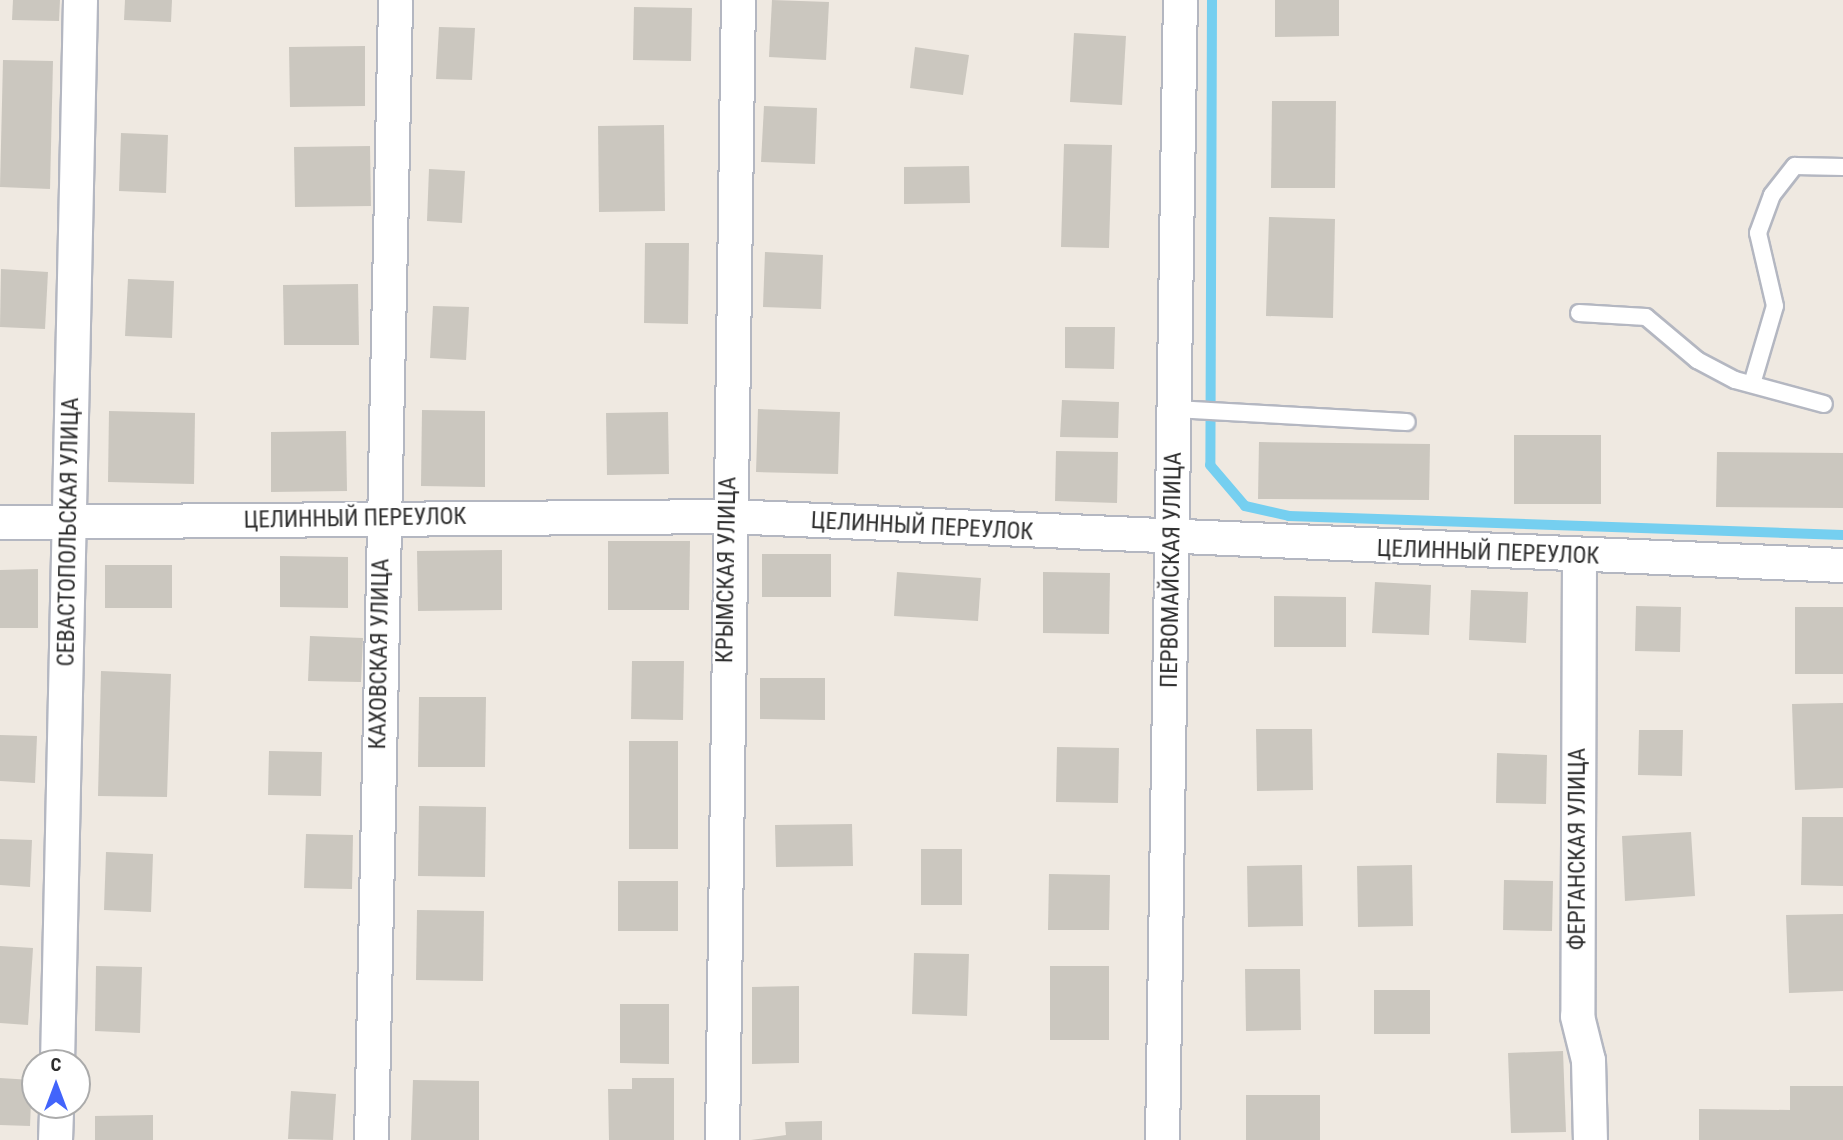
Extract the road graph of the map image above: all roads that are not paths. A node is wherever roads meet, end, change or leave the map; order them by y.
1 (79, 0) edge
2 (395, 0) edge
3 (737, 0) edge
4 (1180, 0) edge
5 (1843, 167) edge
6 (1579, 313) dead end
7 (1752, 384) junction
8 (1824, 404) dead end
9 (1174, 409) junction
10 (1407, 422) dead end
11 (727, 516) junction
12 (382, 518) junction
13 (0, 523) edge
14 (69, 523) junction
15 (1174, 540) junction
16 (1579, 557) junction
17 (1843, 565) edge
18 (57, 1049) edge
19 (56, 1119) edge
20 (55, 1140) edge
21 (371, 1140) edge
22 (722, 1140) edge
23 (1162, 1140) edge
24 (1590, 1140) edge

1 - 14 street, СЕВАСТОПОЛЬСКАЯ УЛИЦА
2 - 12 street, КАХОВСКАЯ УЛИЦА
3 - 11 street, КРЫМСКАЯ УЛИЦА
4 - 9 street, ПЕРВОМАЙСКАЯ УЛИЦА
5 - 7 lane
6 - 7 lane
7 - 8 lane
9 - 10 lane
9 - 15 street, ПЕРВОМАЙСКАЯ УЛИЦА
11 - 12 street, ЦЕЛИННЫЙ ПЕРЕУЛОК
11 - 15 street, ЦЕЛИННЫЙ ПЕРЕУЛОК
11 - 22 street, КРЫМСКАЯ УЛИЦА
12 - 14 street, ЦЕЛИННЫЙ ПЕРЕУЛОК
12 - 21 street, КАХОВСКАЯ УЛИЦА
13 - 14 street, ЦЕЛИННЫЙ ПЕРЕУЛОК
14 - 18 street, СЕВАСТОПОЛЬСКАЯ УЛИЦА
15 - 16 street, ЦЕЛИННЫЙ ПЕРЕУЛОК
15 - 23 street, ПЕРВОМАЙСКАЯ УЛИЦА
16 - 17 street, ЦЕЛИННЫЙ ПЕРЕУЛОК
16 - 24 street, ФЕРГАНСКАЯ УЛИЦА
19 - 20 street

